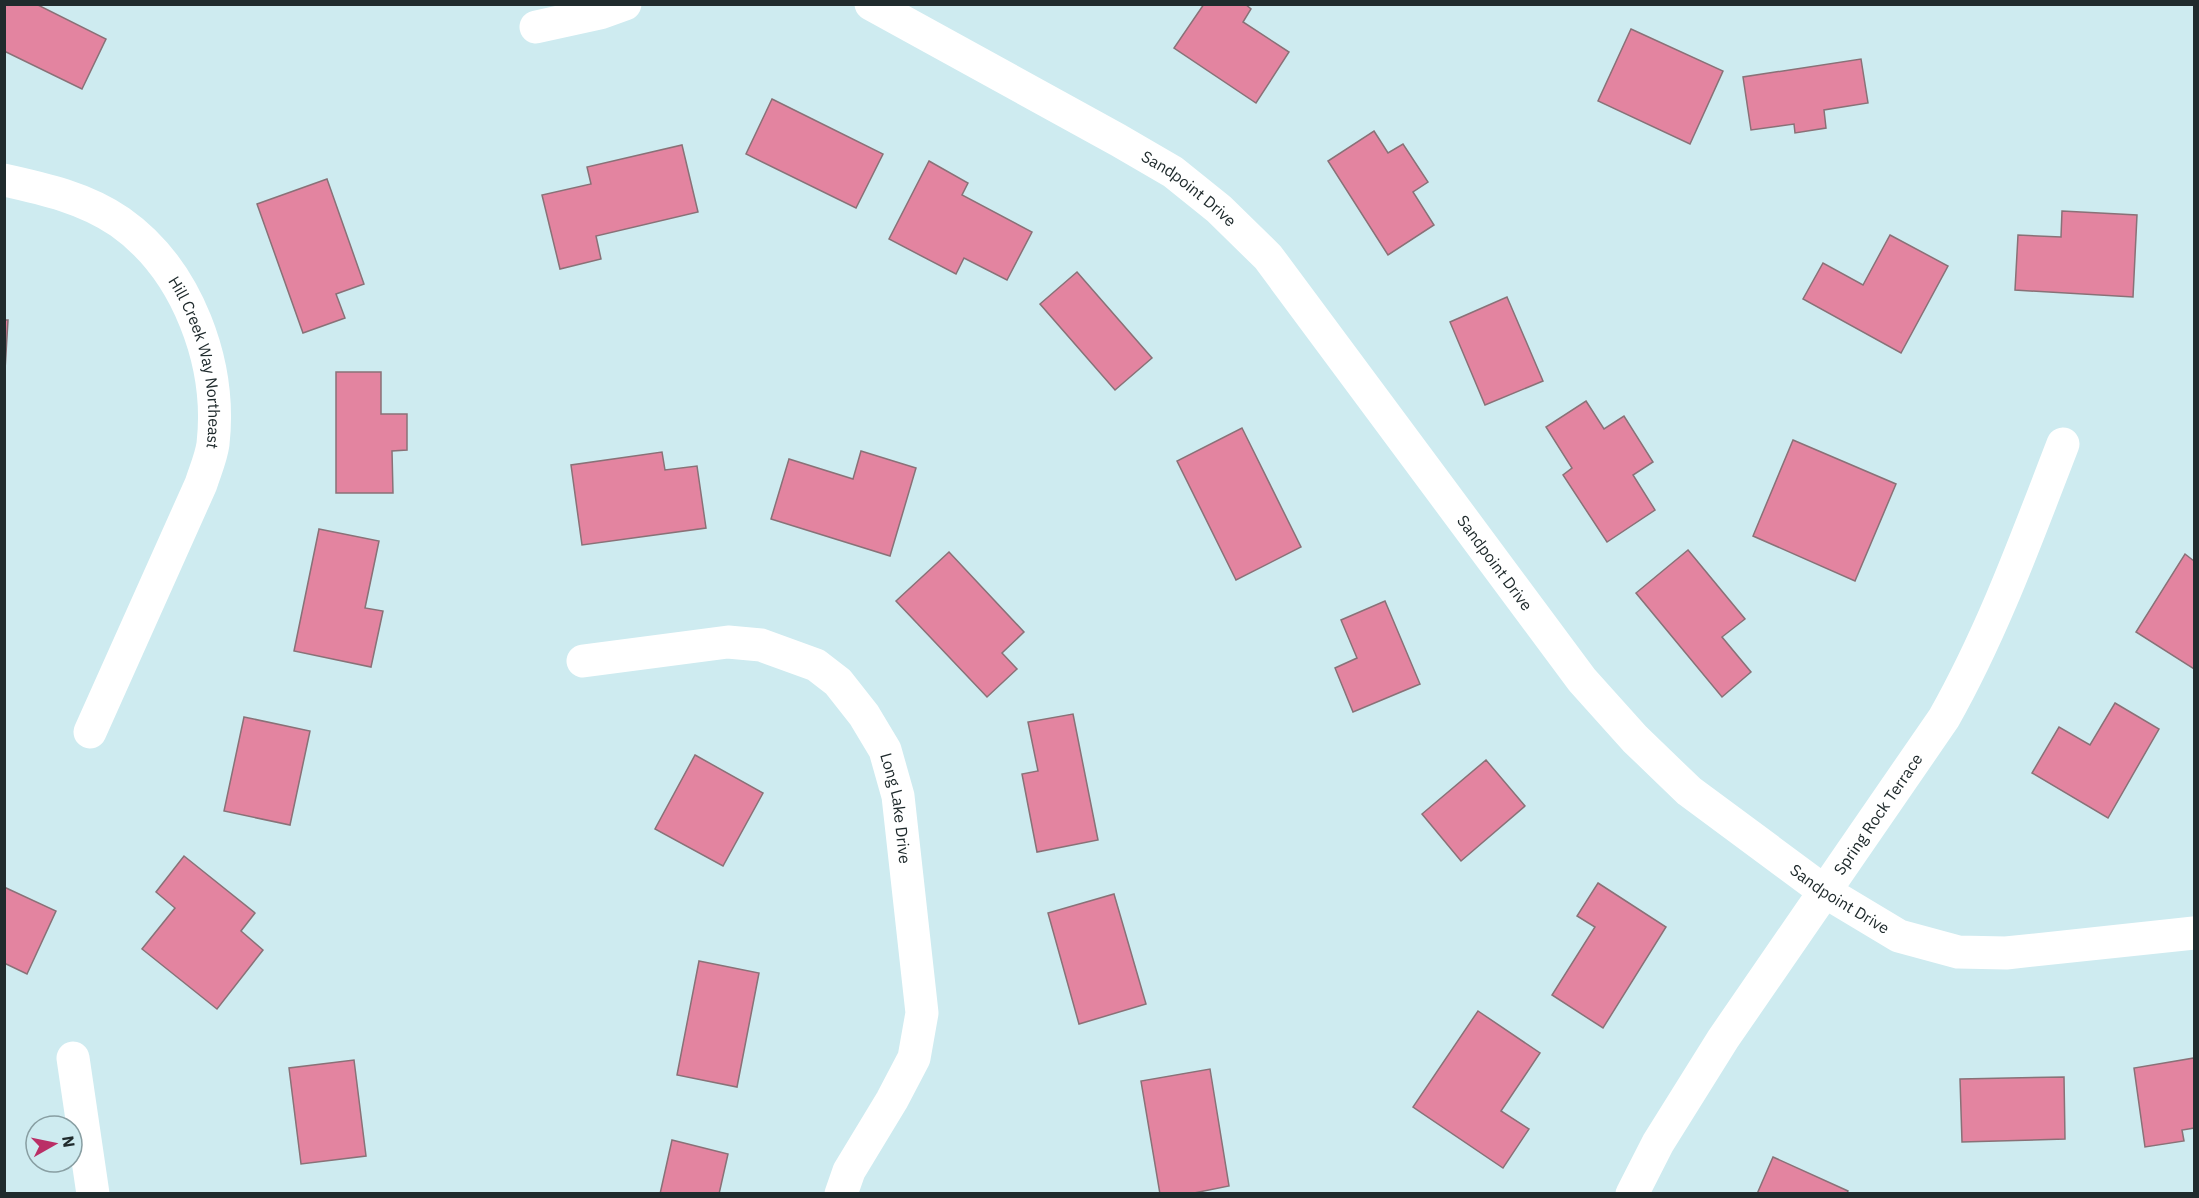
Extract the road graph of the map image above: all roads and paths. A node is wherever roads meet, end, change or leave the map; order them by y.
1 (625, 4) edge
2 (870, 4) edge
3 (536, 27) dead end
4 (4, 180) edge
5 (2063, 444) dead end
6 (583, 661) dead end
7 (90, 732) dead end
8 (1824, 891) junction
9 (2194, 933) edge
10 (73, 1058) dead end
11 (93, 1194) edge
12 (841, 1194) edge
13 (1632, 1194) edge

1 - 3 street
2 - 8 street, Sandpoint Drive
4 - 7 street, Hill Creek Way Northeast
5 - 8 street, Spring Rock Terrace
6 - 12 street, Long Lake Drive
8 - 9 street, Sandpoint Drive
8 - 13 street, Spring Rock Terrace
10 - 11 street

